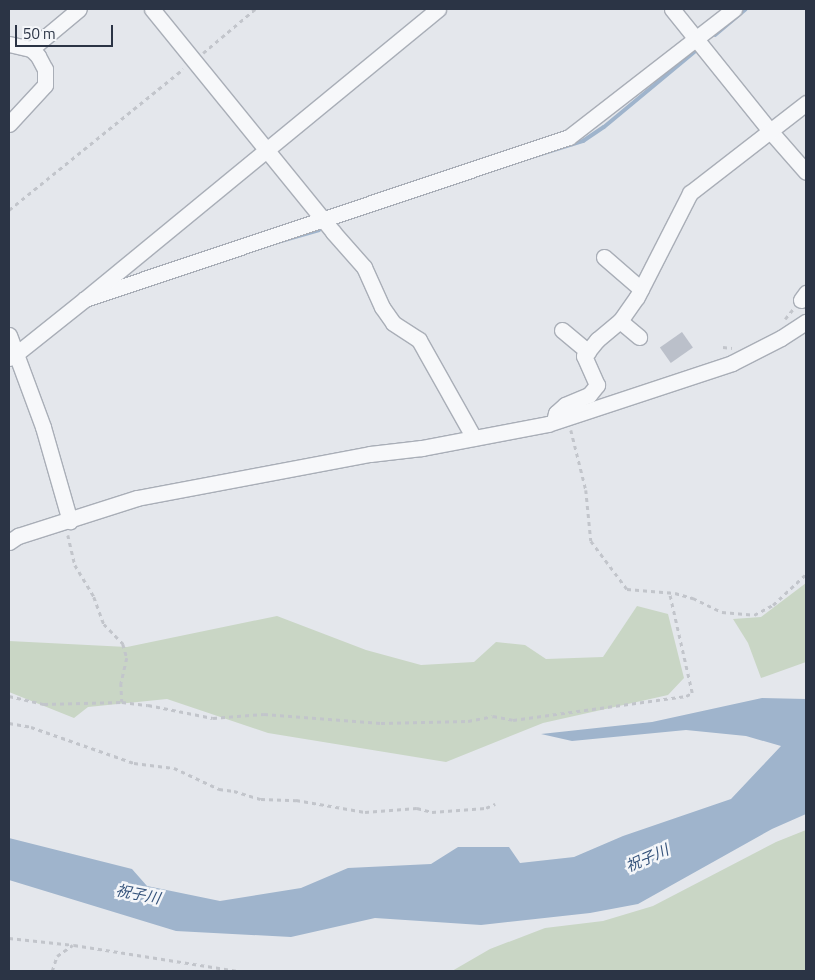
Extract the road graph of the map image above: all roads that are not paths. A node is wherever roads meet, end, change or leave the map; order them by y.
1 (79, 9) edge
2 (152, 9) edge
3 (438, 9) edge
4 (672, 9) edge
5 (734, 9) edge
6 (697, 39) junction
7 (9, 44) edge
8 (31, 49) junction
9 (806, 103) edge
10 (9, 124) edge
11 (771, 132) junction
12 (266, 150) junction
13 (806, 172) edge
14 (324, 220) junction
15 (604, 257) dead end
16 (641, 289) junction
17 (85, 299) junction
18 (620, 321) junction
19 (806, 322) edge
20 (562, 330) dead end
21 (9, 335) edge
22 (639, 337) dead end
23 (588, 352) junction
24 (13, 356) edge
25 (561, 419) junction
26 (474, 438) junction
27 (67, 522) junction
28 (9, 542) edge

1 - 8 street
2 - 12 street
3 - 12 street
4 - 6 street
5 - 6 street
6 - 11 street
6 - 14 street
7 - 8 street
8 - 10 street
9 - 11 street
11 - 13 street
11 - 16 street
12 - 14 street
12 - 17 street
14 - 17 street
14 - 26 street
15 - 16 street
16 - 18 street
17 - 24 street
18 - 22 street
18 - 23 street
19 - 25 street
20 - 23 street
21 - 24 street
23 - 25 street
24 - 27 street
25 - 26 street
26 - 27 street
27 - 28 street

